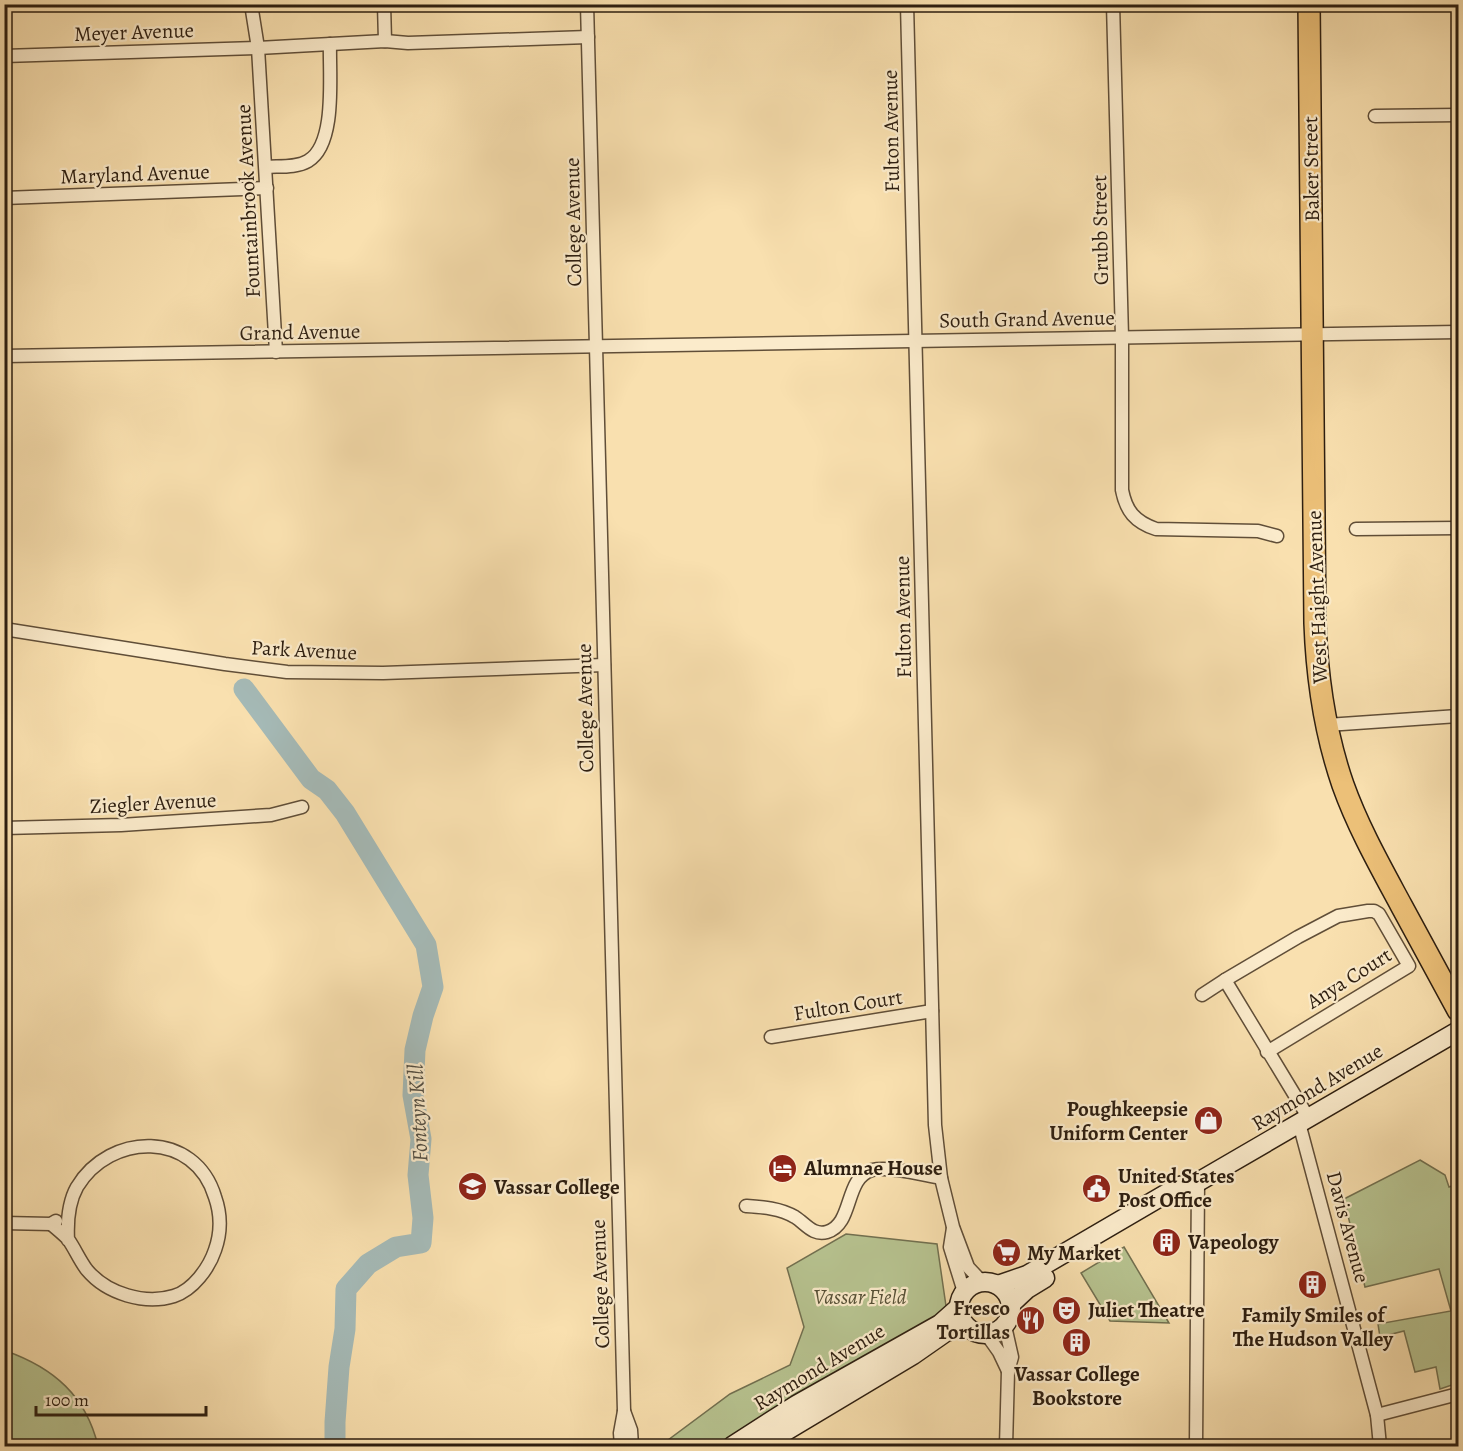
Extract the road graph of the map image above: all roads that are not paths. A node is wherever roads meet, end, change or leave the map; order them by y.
1 (251, 4) edge
2 (384, 4) edge
3 (587, 4) edge
4 (907, 4) edge
5 (1113, 4) edge
6 (1309, 4) edge
7 (588, 37) junction
8 (384, 41) junction
9 (330, 44) junction
10 (258, 48) junction
11 (4, 56) edge
12 (1458, 115) edge
13 (1375, 116) dead end
14 (266, 167) junction
15 (267, 188) junction
16 (4, 198) edge
17 (1458, 332) edge
18 (1312, 334) junction
19 (1122, 337) junction
20 (916, 341) junction
21 (596, 346) junction
22 (276, 352) junction
23 (4, 356) edge
24 (1458, 528) edge
25 (1356, 529) dead end
26 (1277, 536) dead end
27 (4, 629) edge
28 (604, 665) junction
29 (1458, 716) edge
30 (1327, 725) junction
31 (302, 807) dead end
32 (4, 828) edge
33 (1225, 980) junction
34 (1202, 995) dead end
35 (1458, 1010) edge
36 (932, 1011) junction
37 (1458, 1031) edge
38 (771, 1037) dead end
39 (1267, 1052) junction
40 (1303, 1120) junction
41 (941, 1178) junction
42 (1198, 1182) junction
43 (746, 1206) dead end
44 (68, 1210) junction
45 (4, 1223) edge
46 (51, 1224) junction
47 (953, 1227) junction
48 (68, 1240) junction
49 (990, 1284) junction
50 (961, 1300) junction
51 (1011, 1304) junction
52 (965, 1326) junction
53 (1005, 1326) junction
54 (987, 1335) junction
55 (1008, 1371) junction
56 (1458, 1394) edge
57 (624, 1411) junction
58 (1377, 1415) junction
59 (621, 1446) edge
60 (632, 1446) edge
61 (732, 1446) edge
62 (761, 1446) edge
63 (1006, 1446) edge
64 (1196, 1446) edge
65 (1380, 1446) edge

1 - 10 street, Fountainbrook Avenue
2 - 8 street
3 - 7 street, College Avenue
4 - 20 street, Fulton Avenue
5 - 19 street, Grubb Street
6 - 18 highway, Baker Street
7 - 8 street, Meyer Avenue
7 - 21 street, College Avenue
8 - 9 street, Meyer Avenue
9 - 10 street, Meyer Avenue
9 - 14 street
10 - 11 street, Meyer Avenue
10 - 14 street, Fountainbrook Avenue
12 - 13 street
14 - 15 street, Fountainbrook Avenue
15 - 16 street, Maryland Avenue
15 - 22 street, Fountainbrook Avenue
17 - 18 street, South Grand Avenue
18 - 19 street, South Grand Avenue
18 - 30 highway, West Haight Avenue
19 - 20 street, South Grand Avenue
19 - 26 street, Grubb Street
20 - 21 street, South Grand Avenue
20 - 36 street, Fulton Avenue
21 - 22 street, Grand Avenue
21 - 28 street, College Avenue
22 - 23 street, Grand Avenue
24 - 25 street
27 - 28 street, Park Avenue
28 - 57 street, College Avenue
29 - 30 street
30 - 35 highway, West Haight Avenue
31 - 32 street, Ziegler Avenue
33 - 34 street, Anya Court
33 - 39 street, Davis Avenue
33 - 39 street, Anya Court
36 - 38 street, Fulton Court
36 - 41 street, Fulton Avenue
37 - 40 main road, Raymond Avenue
39 - 40 street, Davis Avenue
40 - 42 main road, Raymond Avenue
40 - 58 street, Davis Avenue
41 - 43 street
41 - 47 street, Fulton Avenue
42 - 49 main road, Raymond Avenue
42 - 51 main road, Raymond Avenue
42 - 64 street
44 - 46 street
44 - 48 street
44 - 48 street
45 - 46 street
46 - 48 street
47 - 49 street, Fulton Avenue
47 - 50 street, Fulton Avenue
49 - 50 main road
49 - 51 main road
50 - 52 main road
50 - 61 main road, Raymond Avenue
51 - 53 main road
52 - 54 main road
52 - 62 main road, Raymond Avenue
53 - 54 main road
53 - 55 street
54 - 55 street
55 - 63 street
56 - 58 street
57 - 59 street, College Avenue
57 - 60 street, College Avenue
58 - 65 street, Davis Avenue

